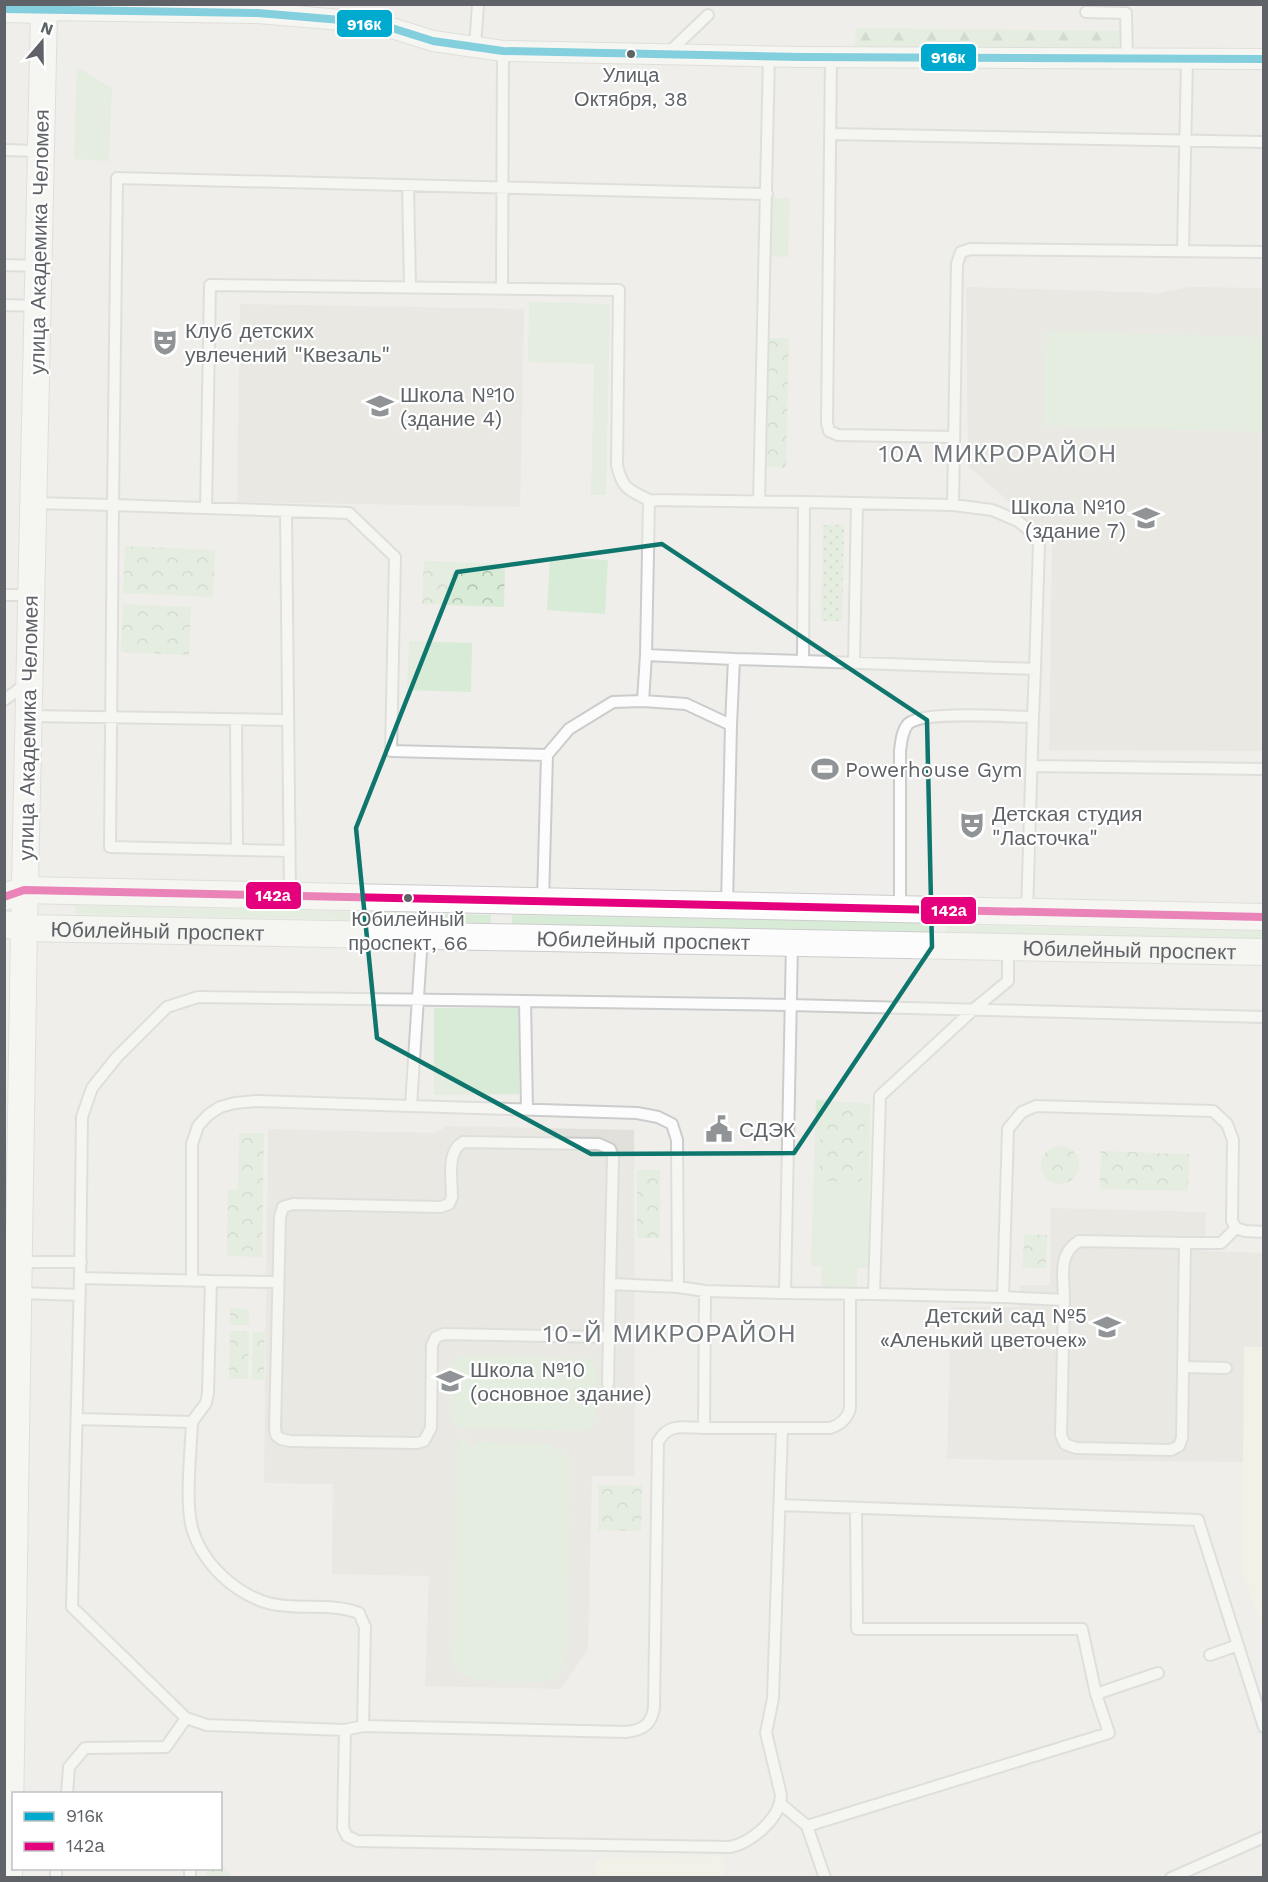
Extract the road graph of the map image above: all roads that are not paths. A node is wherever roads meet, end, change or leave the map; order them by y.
1 (478, 4) edge
2 (4, 9) edge
3 (44, 10) junction
4 (1086, 12) dead end
5 (708, 15) dead end
6 (475, 47) junction
7 (503, 51) junction
8 (667, 54) junction
9 (769, 56) junction
10 (831, 57) junction
11 (1127, 59) junction
12 (1188, 60) junction
13 (1263, 60) edge
14 (830, 134) junction
15 (1186, 140) junction
16 (1263, 142) edge
17 (4, 150) edge
18 (41, 152) junction
19 (408, 186) junction
20 (501, 188) junction
21 (766, 194) junction
22 (1183, 252) junction
23 (1263, 252) edge
24 (4, 265) edge
25 (39, 266) junction
26 (410, 287) junction
27 (502, 288) junction
28 (4, 305) edge
29 (38, 306) junction
30 (954, 437) junction
31 (649, 500) junction
32 (759, 501) junction
33 (804, 502) junction
34 (33, 503) junction
35 (857, 503) junction
36 (113, 505) junction
37 (953, 505) junction
38 (206, 508) junction
39 (286, 511) junction
40 (4, 595) edge
41 (31, 595) junction
42 (646, 655) junction
43 (734, 659) junction
44 (803, 661) junction
45 (854, 663) junction
46 (1035, 669) junction
47 (29, 682) junction
48 (4, 700) edge
49 (643, 701) junction
50 (28, 716) junction
51 (111, 717) junction
52 (1033, 717) junction
53 (236, 720) junction
54 (288, 720) junction
55 (731, 725) junction
56 (547, 755) junction
57 (1032, 766) junction
58 (1263, 769) edge
59 (237, 850) junction
60 (290, 851) junction
61 (14, 893) edge
62 (290, 896) junction
63 (543, 901) junction
64 (727, 906) junction
65 (900, 909) junction
66 (1027, 912) junction
67 (1263, 917) edge
68 (14, 926) edge
69 (422, 936) junction
70 (792, 943) junction
71 (1008, 947) junction
72 (1263, 952) edge
73 (417, 999) junction
74 (525, 1001) junction
75 (790, 1005) junction
76 (974, 1009) junction
77 (1263, 1017) edge
78 (411, 1106) junction
79 (527, 1109) junction
80 (1236, 1228) junction
81 (1263, 1232) edge
82 (1185, 1243) junction
83 (19, 1262) junction
84 (81, 1262) junction
85 (81, 1278) junction
86 (192, 1281) junction
87 (211, 1281) junction
88 (278, 1282) junction
89 (610, 1284) junction
90 (678, 1287) junction
91 (705, 1291) junction
92 (18, 1293) junction
93 (785, 1293) junction
94 (850, 1294) junction
95 (874, 1294) junction
96 (80, 1295) junction
97 (1003, 1297) junction
98 (1064, 1300) junction
99 (609, 1337) junction
100 (1183, 1367) junction
101 (1226, 1368) dead end
102 (608, 1384) dead end
103 (77, 1419) junction
104 (192, 1422) junction
105 (704, 1428) junction
106 (782, 1428) junction
107 (779, 1505) junction
108 (856, 1508) junction
109 (1238, 1645) junction
110 (1210, 1655) dead end
111 (1158, 1673) dead end
112 (1096, 1694) junction
113 (186, 1718) junction
114 (363, 1726) junction
115 (1263, 1727) edge
116 (345, 1730) junction
117 (68, 1792) edge
118 (781, 1804) junction
119 (10, 1806) edge
120 (807, 1826) junction
121 (1263, 1837) edge
122 (9, 1878) edge
123 (825, 1878) edge
124 (1171, 1878) edge

1 - 6 lane
2 - 3 street
3 - 6 street
3 - 18 street, улица Академика Челомея
4 - 11 lane
5 - 8 lane
6 - 7 street
7 - 8 street
7 - 20 lane
8 - 9 street
9 - 10 street
9 - 21 lane
10 - 11 street
10 - 14 lane
11 - 12 street
12 - 13 street
12 - 15 lane
14 - 15 lane
14 - 30 lane
15 - 16 lane
15 - 22 lane
17 - 18 lane
18 - 25 street, улица Академика Челомея
19 - 20 lane
19 - 26 lane
19 - 36 lane
20 - 21 lane
20 - 27 lane
21 - 32 lane
22 - 23 lane
22 - 30 lane
24 - 25 lane
25 - 29 street, улица Академика Челомея
26 - 27 lane
26 - 38 lane
27 - 31 lane
28 - 29 lane
29 - 34 street, улица Академика Челомея
30 - 37 lane
31 - 32 lane
31 - 42 lane
32 - 33 lane
33 - 35 lane
33 - 44 lane
34 - 36 lane
34 - 41 street, улица Академика Челомея
35 - 37 lane
35 - 45 lane
36 - 38 lane
36 - 51 lane
37 - 46 lane
38 - 39 lane
39 - 54 lane
39 - 56 lane
40 - 41 lane
41 - 47 street, улица Академика Челомея
42 - 43 lane
42 - 49 lane
43 - 44 lane
43 - 55 lane
44 - 45 lane
45 - 46 lane
46 - 52 lane
47 - 48 lane
47 - 50 street, улица Академика Челомея
49 - 55 lane
49 - 56 lane
50 - 51 lane
50 - 61 street, улица Академика Челомея
51 - 53 lane
51 - 59 lane
52 - 57 lane
52 - 65 lane
53 - 54 lane
53 - 59 lane
54 - 60 lane
55 - 64 lane
56 - 63 lane
57 - 58 lane
57 - 66 lane
59 - 60 lane
60 - 62 lane
61 - 62 street, Юбилейный проспект
61 - 68 street, улица Академика Челомея
62 - 63 street, Юбилейный проспект
63 - 64 street, Юбилейный проспект
64 - 65 street, Юбилейный проспект
65 - 66 street, Юбилейный проспект
66 - 67 street, Юбилейный проспект
68 - 69 street, Юбилейный проспект
68 - 83 street, улица Академика Челомея
69 - 70 street, Юбилейный проспект
69 - 73 lane
70 - 71 street, Юбилейный проспект
70 - 75 lane
71 - 72 street, Юбилейный проспект
71 - 76 lane
73 - 74 lane
73 - 78 lane
73 - 84 lane
74 - 75 lane
74 - 79 lane
75 - 76 lane
75 - 93 lane
76 - 77 lane
76 - 95 lane
78 - 79 lane
78 - 86 lane
79 - 90 lane
80 - 81 lane
80 - 82 lane
80 - 97 lane
82 - 98 lane
82 - 100 lane
83 - 84 lane
83 - 92 street, улица Академика Челомея
84 - 85 lane
85 - 86 lane
85 - 96 lane
86 - 87 lane
87 - 88 lane
87 - 104 lane
88 - 89 lane
88 - 99 lane
89 - 90 lane
89 - 99 lane
90 - 91 lane
91 - 93 lane
91 - 105 lane
92 - 96 lane
92 - 119 street, улица Академика Челомея
93 - 94 lane
94 - 95 lane
94 - 106 lane
95 - 97 lane
96 - 103 lane
97 - 98 lane
98 - 100 lane
99 - 102 lane
100 - 101 lane
103 - 104 lane
103 - 113 lane
104 - 114 lane
105 - 106 lane
105 - 114 lane
106 - 107 lane
107 - 108 lane
107 - 118 lane
108 - 109 lane
108 - 112 lane
109 - 110 lane
109 - 115 lane
111 - 112 lane
112 - 120 lane
113 - 116 lane
113 - 117 lane
114 - 116 lane
116 - 118 lane
118 - 120 lane
119 - 122 street, улица Академика Челомея
120 - 123 lane
121 - 124 lane

